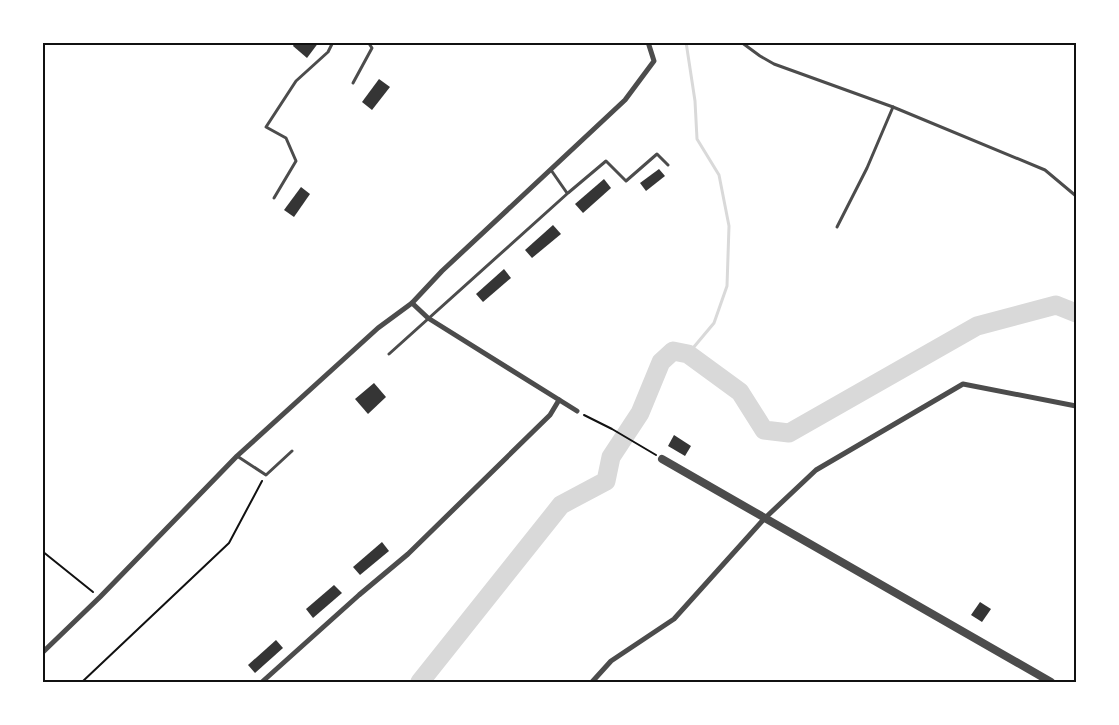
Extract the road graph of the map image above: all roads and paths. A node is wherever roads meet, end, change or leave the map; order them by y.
1 (333, 42) edge
2 (368, 42) edge
3 (648, 42) edge
4 (742, 42) edge
5 (353, 83) dead end
6 (893, 107) junction
7 (668, 165) dead end
8 (550, 169) junction
9 (568, 193) junction
10 (1076, 196) edge
11 (274, 198) dead end
12 (837, 227) dead end
13 (412, 303) junction
14 (428, 318) junction
15 (389, 354) dead end
16 (559, 400) junction
17 (1076, 406) edge
18 (577, 411) joint
19 (292, 451) dead end
20 (237, 456) junction
21 (662, 459) joint
22 (266, 475) junction
23 (764, 519) junction
24 (42, 551) edge
25 (100, 597) junction
26 (42, 653) edge
27 (82, 682) edge
28 (262, 682) edge
29 (592, 682) edge
30 (1051, 682) edge

1 - 11 lane
2 - 5 lane
3 - 8 street
4 - 6 lane
6 - 10 lane
6 - 12 lane
7 - 9 lane
8 - 9 lane
8 - 13 street
9 - 14 lane
13 - 14 street
13 - 20 street
14 - 15 lane
14 - 16 street
16 - 18 street
16 - 28 street
17 - 23 street
18 - 21 path
19 - 22 lane
20 - 22 lane
20 - 25 street
21 - 23 street
22 - 27 path
23 - 29 street
23 - 30 street
24 - 25 path
25 - 26 street

